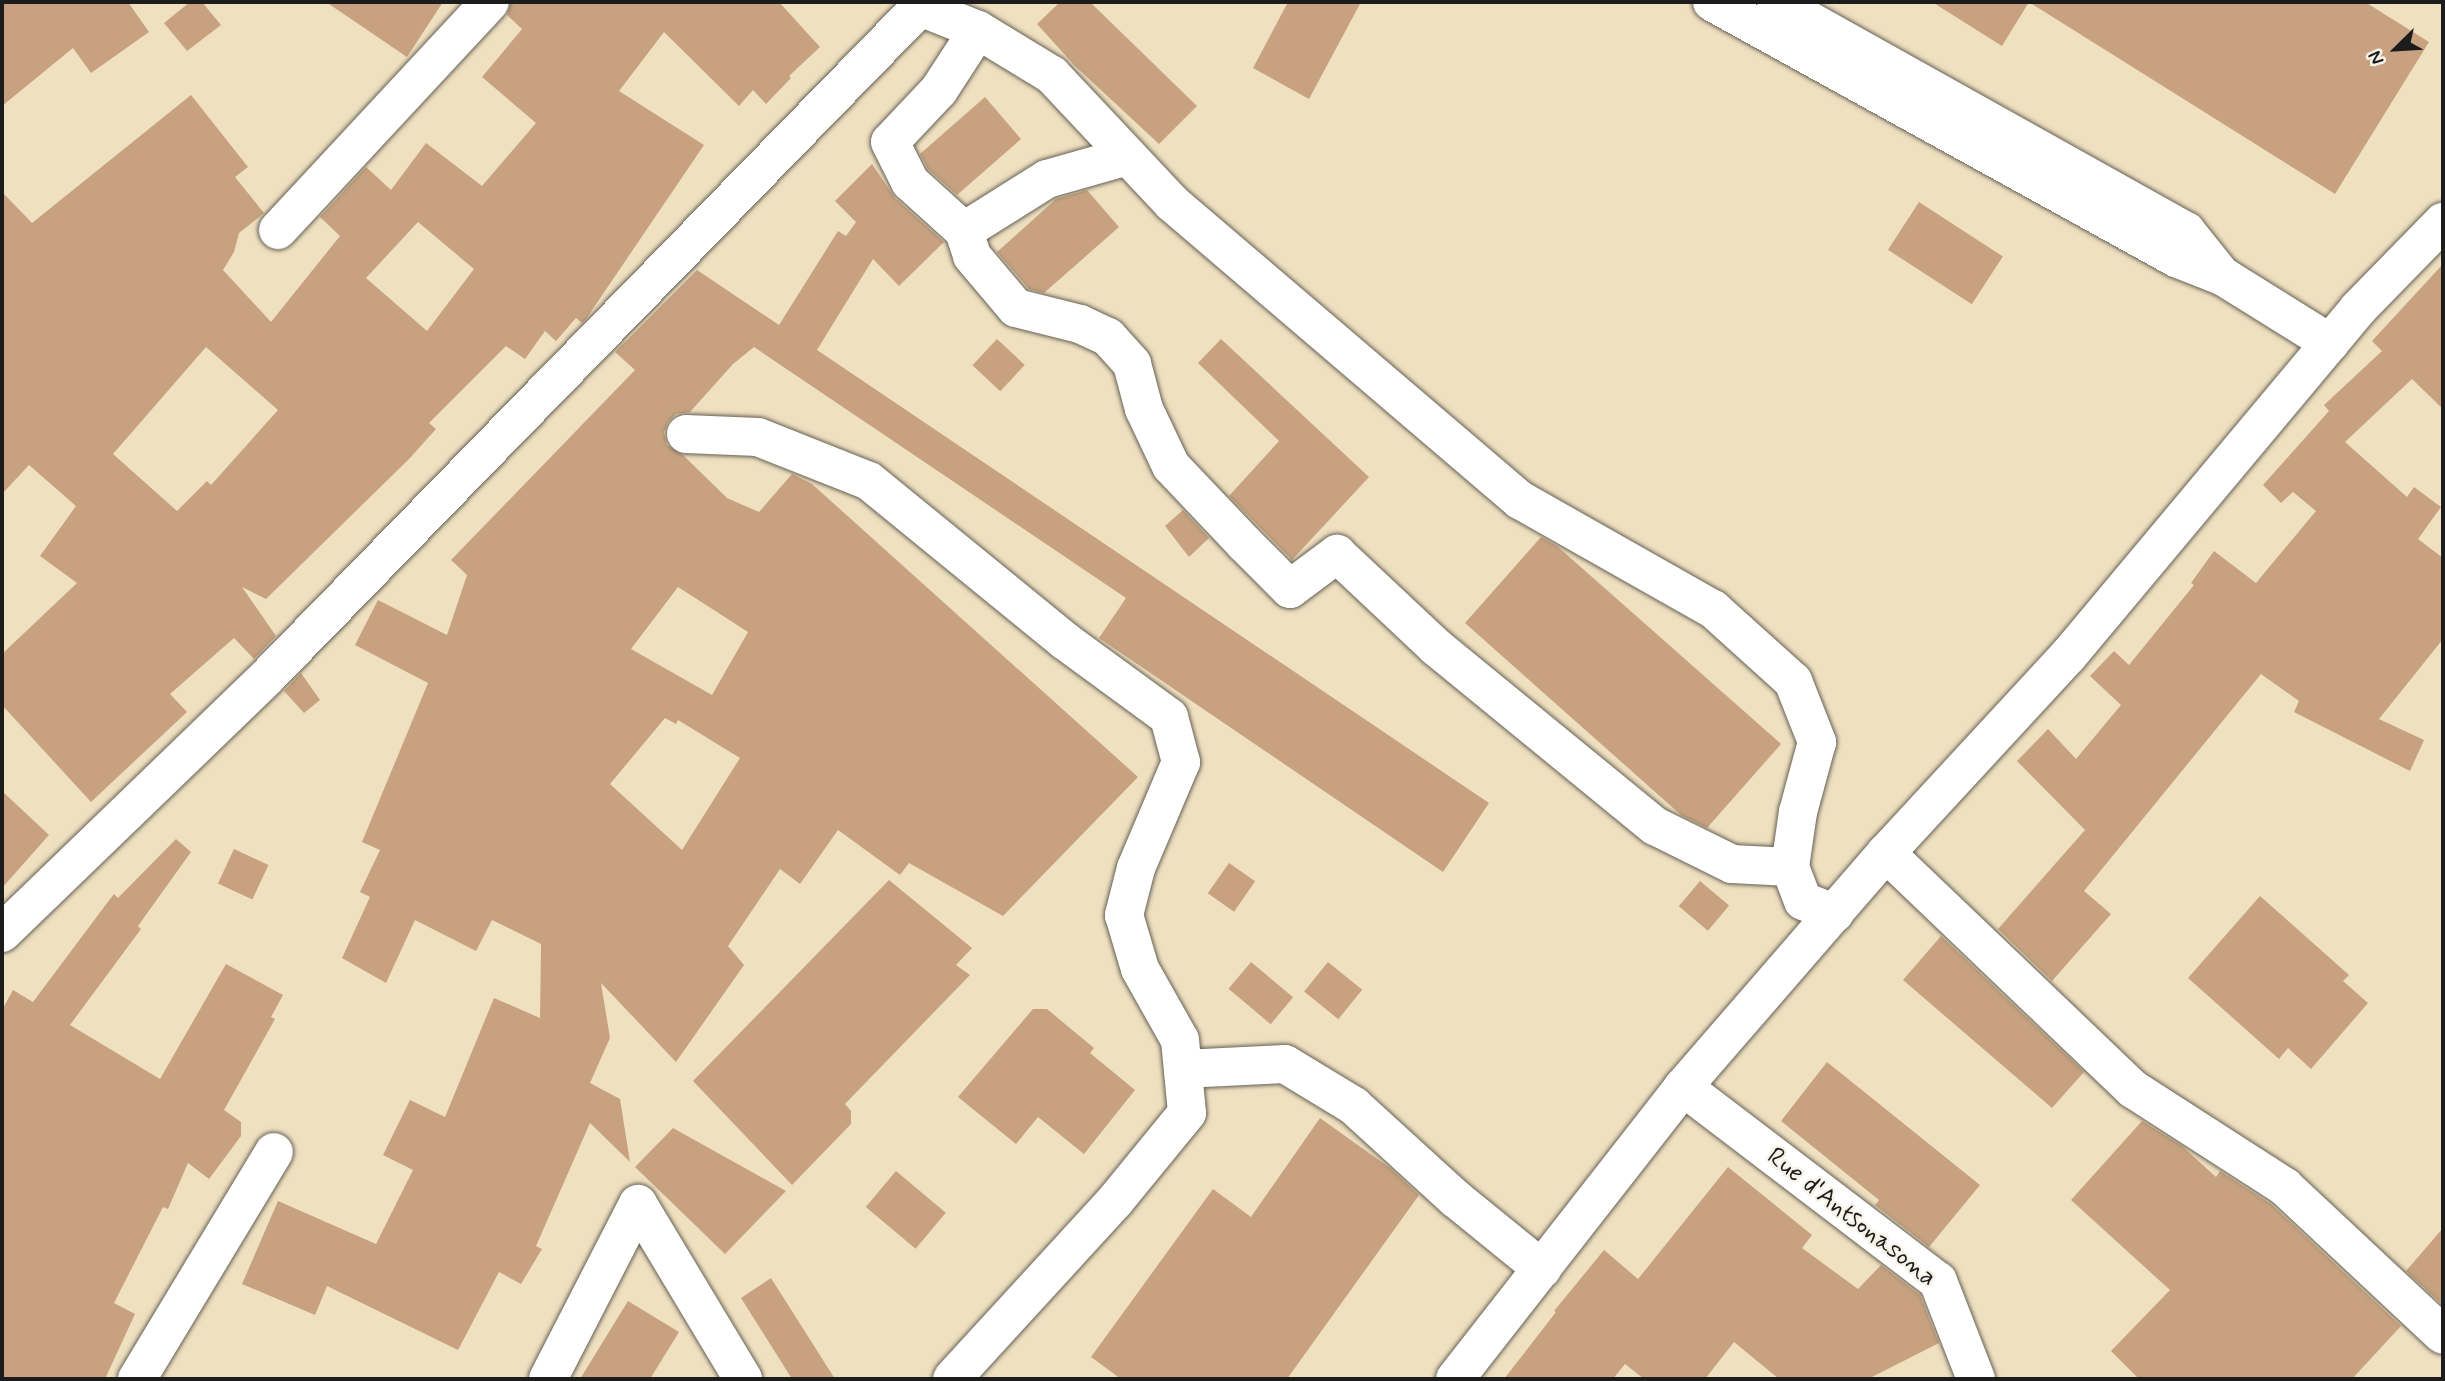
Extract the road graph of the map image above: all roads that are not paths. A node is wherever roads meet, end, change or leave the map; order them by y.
1 (490, 2) edge
2 (1712, 2) edge
3 (1776, 2) edge
4 (922, 4) edge
5 (978, 30) junction
6 (1948, 115) junction
7 (1128, 156) junction
8 (2443, 222) edge
9 (278, 230) dead end
10 (964, 231) junction
11 (2330, 343) junction
12 (686, 434) dead end
13 (1886, 853) junction
14 (1790, 867) junction
15 (1835, 913) junction
16 (2, 933) edge
17 (1183, 1069) junction
18 (1683, 1087) junction
19 (274, 1152) dead end
20 (1542, 1269) junction
21 (2443, 1335) edge
22 (136, 1379) edge
23 (548, 1379) edge
24 (743, 1379) edge
25 (952, 1379) edge
26 (1455, 1379) edge
27 (1976, 1379) edge

1 - 9 street
2 - 6 street
3 - 6 street
4 - 5 street
4 - 16 street
5 - 7 street
5 - 10 street
6 - 11 street
7 - 10 street
7 - 14 street
8 - 11 street
10 - 14 street
11 - 13 street
12 - 17 street
13 - 15 street
13 - 21 street
14 - 15 street
15 - 18 street
17 - 20 street
17 - 25 street
18 - 20 street
18 - 27 street, Rue d'Antsonasona
19 - 22 street
20 - 26 street
23 - 24 street

